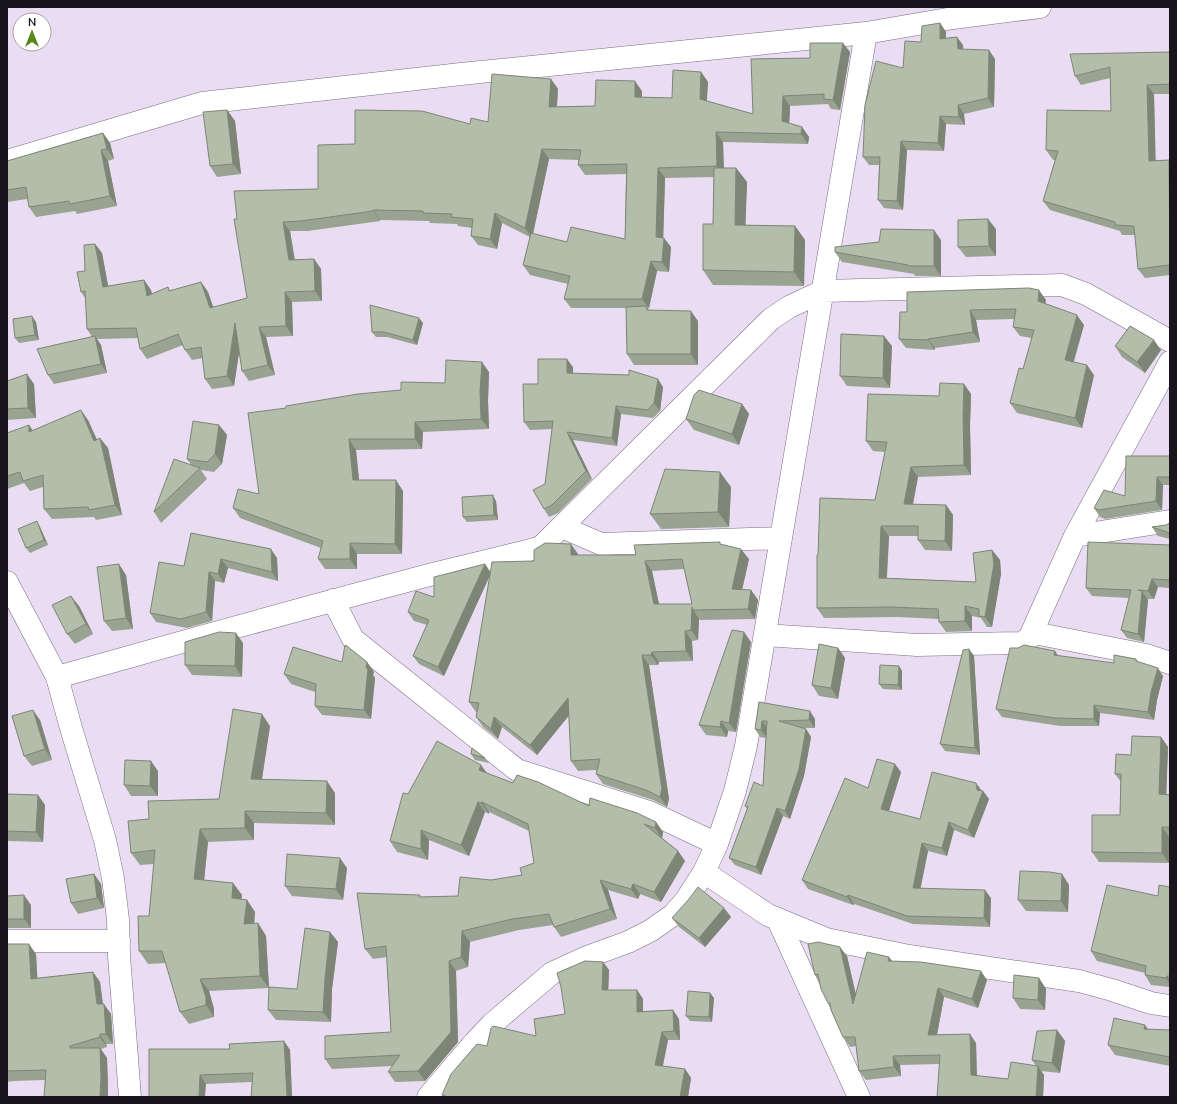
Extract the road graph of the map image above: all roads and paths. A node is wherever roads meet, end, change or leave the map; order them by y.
1 (1040, 7) edge
2 (954, 13) edge
3 (866, 33) junction
4 (7, 161) edge
5 (822, 291) junction
6 (1170, 341) edge
7 (1170, 362) edge
8 (1170, 521) edge
9 (562, 527) junction
10 (1075, 536) junction
11 (781, 538) junction
12 (7, 582) edge
13 (333, 600) junction
14 (1034, 633) junction
15 (765, 635) junction
16 (1170, 663) edge
17 (57, 677) junction
18 (717, 844) junction
19 (704, 872) junction
20 (778, 920) junction
21 (7, 940) edge
22 (118, 941) junction
23 (1170, 1006) edge
24 (130, 1097) edge
25 (428, 1097) edge
26 (859, 1097) edge

1 - 2 street
2 - 3 street
3 - 4 street
3 - 5 street
5 - 6 street
5 - 9 street
5 - 11 street
7 - 10 street
8 - 10 street
9 - 11 street
9 - 13 street
10 - 14 street
11 - 15 street
12 - 17 street
13 - 17 street
13 - 18 street
14 - 15 street
14 - 16 street
15 - 18 street
17 - 22 street
18 - 19 street
19 - 20 street
19 - 25 street
20 - 23 street
20 - 26 street
21 - 22 street
22 - 24 street

